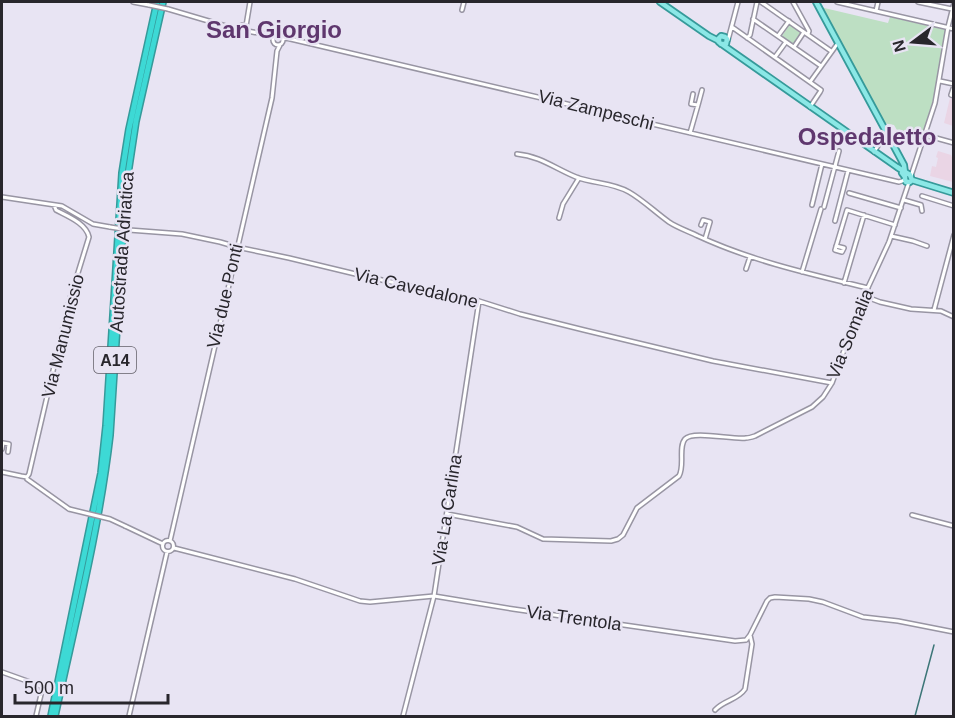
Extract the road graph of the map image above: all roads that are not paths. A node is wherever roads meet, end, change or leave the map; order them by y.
1 (133, 2) edge
2 (157, 2) edge
3 (163, 2) edge
4 (250, 2) edge
5 (464, 2) edge
6 (660, 2) edge
7 (738, 2) edge
8 (759, 2) edge
9 (793, 2) edge
10 (816, 2) edge
11 (837, 2) edge
12 (878, 2) edge
13 (918, 2) edge
14 (954, 3) edge
15 (952, 9) junction
16 (462, 10) dead end
17 (876, 10) junction
18 (753, 18) junction
19 (789, 21) junction
20 (948, 27) junction
21 (244, 28) junction
22 (731, 28) junction
23 (954, 29) edge
24 (806, 33) junction
25 (778, 36) junction
26 (747, 38) junction
27 (274, 39) junction
28 (283, 39) junction
29 (724, 40) junction
30 (786, 41) junction
31 (280, 45) junction
32 (794, 47) junction
33 (835, 47) junction
34 (277, 51) junction
35 (775, 57) junction
36 (821, 66) junction
37 (940, 81) junction
38 (810, 82) junction
39 (954, 85) edge
40 (702, 90) dead end
41 (693, 94) dead end
42 (954, 96) edge
43 (698, 105) junction
44 (810, 107) junction
45 (690, 133) junction
46 (886, 134) junction
47 (925, 135) junction
48 (954, 143) edge
49 (839, 151) dead end
50 (874, 152) junction
51 (517, 154) dead end
52 (822, 164) junction
53 (834, 167) junction
54 (848, 170) junction
55 (906, 175) junction
56 (579, 178) junction
57 (849, 193) dead end
58 (954, 193) edge
59 (922, 196) dead end
60 (2, 197) edge
61 (904, 200) junction
62 (54, 205) junction
63 (812, 205) dead end
64 (954, 206) edge
65 (901, 208) junction
66 (922, 211) dead end
67 (864, 215) junction
68 (559, 218) dead end
69 (835, 221) dead end
70 (701, 225) dead end
71 (896, 225) junction
72 (954, 235) edge
73 (891, 236) junction
74 (705, 239) junction
75 (836, 246) dead end
76 (927, 246) dead end
77 (237, 247) junction
78 (750, 257) junction
79 (746, 269) dead end
80 (802, 272) junction
81 (844, 283) junction
82 (868, 288) junction
83 (864, 296) junction
84 (479, 301) junction
85 (934, 310) junction
86 (954, 317) edge
87 (832, 382) junction
88 (2, 449) edge
89 (8, 452) dead end
90 (2, 472) edge
91 (21, 476) junction
92 (447, 514) junction
93 (912, 515) dead end
94 (954, 526) edge
95 (170, 541) junction
96 (163, 544) junction
97 (174, 548) junction
98 (167, 552) junction
99 (434, 596) junction
100 (954, 632) edge
101 (750, 634) junction
102 (2, 672) edge
103 (715, 710) dead end
104 (36, 717) edge
105 (51, 717) edge
106 (55, 717) edge
107 (129, 717) edge
108 (403, 717) edge

1 - 21 street, bridge
2 - 105 highway, Autostrada Adriatica / A14
3 - 106 highway, Autostrada Adriatica / A14
4 - 21 street
5 - 16 street
6 - 29 main road
7 - 22 street
8 - 18 street
8 - 19 street
9 - 24 street
10 - 33 main road
11 - 17 street
12 - 17 street
13 - 15 street
14 - 15 street, Via Somalia
15 - 20 street, Via Somalia
17 - 20 street
18 - 25 street
18 - 26 street
19 - 24 street
19 - 25 street
20 - 23 street
20 - 37 street, Via Somalia
21 - 27 street
22 - 26 street
22 - 29 street
24 - 32 street
24 - 33 street
25 - 30 street
26 - 35 street
27 - 28 street, Via Zampeschi
27 - 31 street
27 - 34 street, Via due Ponti
28 - 31 street, Via due Ponti
28 - 45 street, Via Zampeschi
29 - 44 main road
30 - 32 street
30 - 35 street
31 - 34 street, Via due Ponti
32 - 36 street
33 - 36 street
33 - 46 main road
34 - 77 street, Via due Ponti
35 - 38 street
36 - 38 street
37 - 39 street
37 - 47 street, Via Somalia
38 - 44 street
39 - 42 street
40 - 43 street
41 - 43 street
43 - 45 street
44 - 50 main road
45 - 52 street, Via Zampeschi
46 - 50 street
46 - 55 main road
47 - 48 street
47 - 55 street, Via Somalia
49 - 53 street
50 - 55 main road
51 - 56 street
52 - 53 street, Via Zampeschi
52 - 63 street
53 - 54 street, Via Zampeschi
53 - 80 street
54 - 55 street, Via Zampeschi
54 - 69 street
55 - 58 main road
55 - 61 street, Via Somalia
56 - 68 street
56 - 74 street
57 - 65 street
59 - 64 street
60 - 62 street, Via Cavedalone
61 - 65 street, Via Somalia
61 - 66 street
62 - 77 street, Via Cavedalone, bridge
62 - 91 street, Via Manumissio
65 - 71 street, Via Somalia
67 - 71 street
67 - 75 street
67 - 81 street
70 - 74 street
71 - 73 street, Via Somalia
72 - 85 street
73 - 76 street
73 - 82 street, Via Somalia
74 - 78 street
77 - 84 street, Via Cavedalone
77 - 95 street, Via due Ponti
78 - 79 street
78 - 80 street
80 - 81 street
81 - 82 street
82 - 83 street, Via Somalia
83 - 85 street
83 - 87 street, Via Somalia
84 - 87 street, Via Cavedalone
84 - 92 street, Via La Carlina
85 - 86 street
87 - 92 street, Via Somalia
88 - 89 street
90 - 91 street
91 - 96 street, bridge
92 - 99 street, Via La Carlina
93 - 94 street
95 - 96 street
95 - 97 street
96 - 98 street
97 - 98 street
97 - 99 street, Via Trentola
98 - 107 street
99 - 101 street, Via Trentola
99 - 108 street, Via La Carlina
100 - 101 street
101 - 103 street
102 - 104 street

